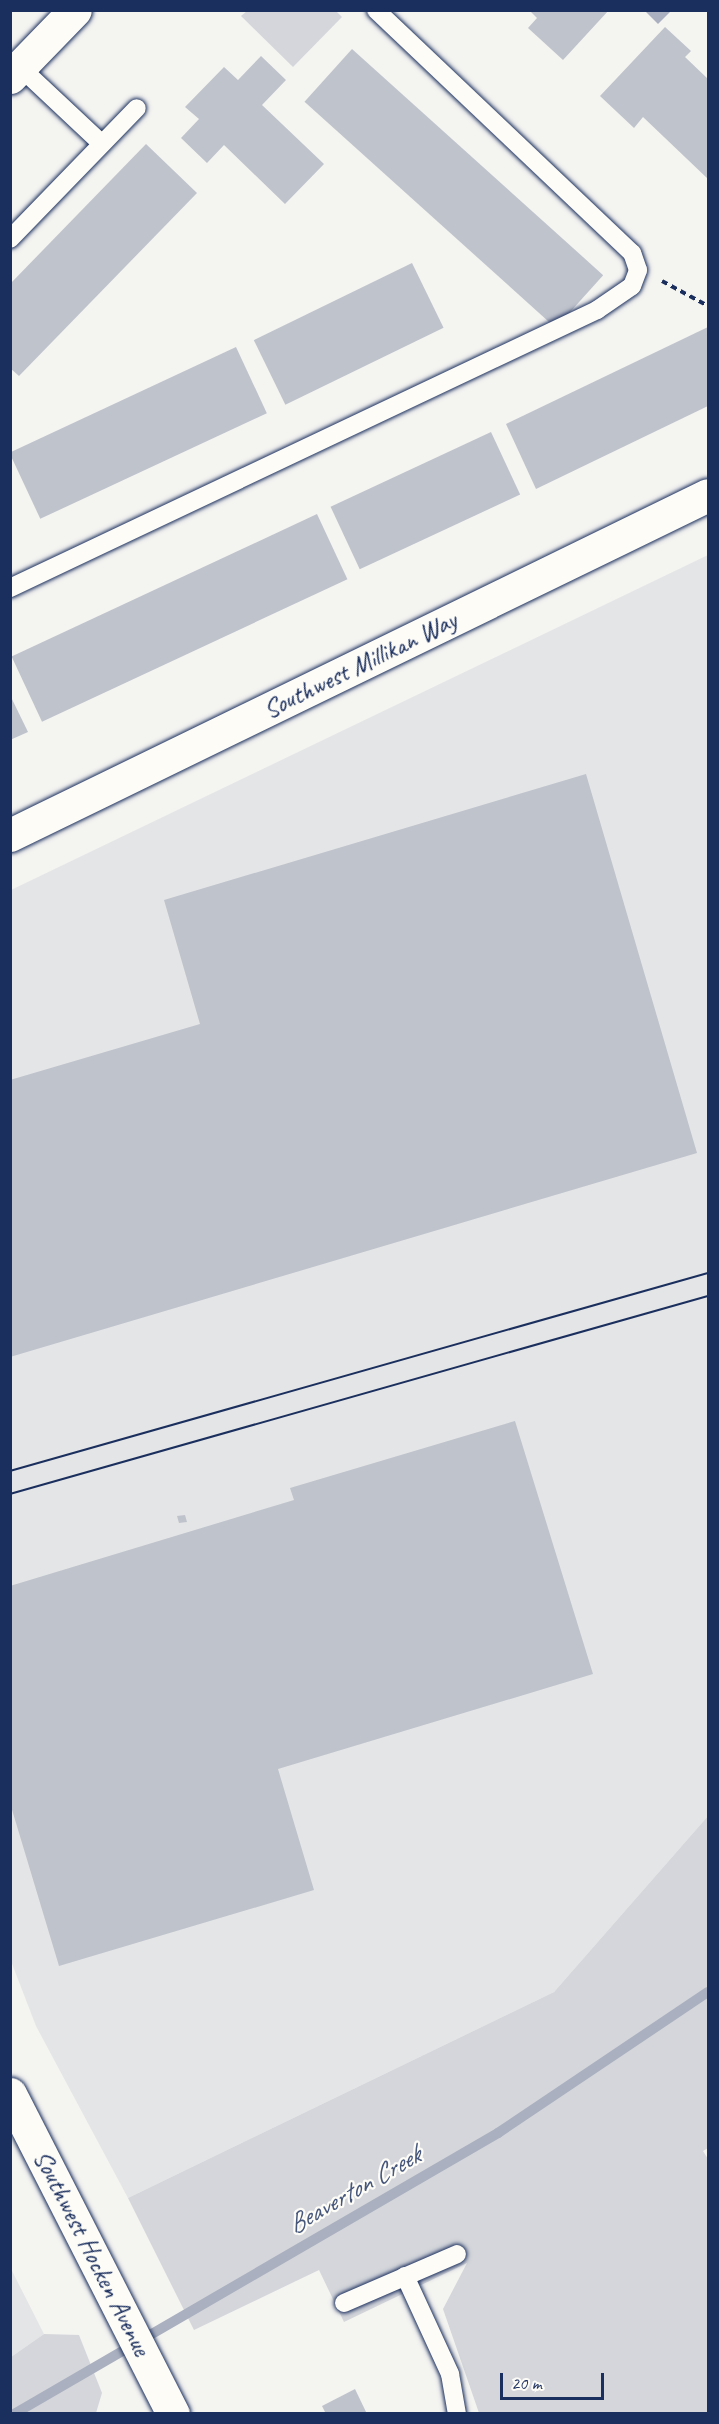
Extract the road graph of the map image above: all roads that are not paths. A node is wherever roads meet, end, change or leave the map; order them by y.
1 (75, 10) edge
2 (376, 10) edge
3 (15, 72) edge
4 (137, 108) dead end
5 (102, 144) junction
6 (10, 239) edge
7 (708, 495) edge
8 (10, 588) edge
9 (10, 835) edge
10 (10, 2094) edge
11 (457, 2254) dead end
12 (405, 2276) junction
13 (344, 2303) dead end
14 (172, 2414) edge
15 (457, 2414) edge

1 - 3 street
2 - 8 lane
3 - 5 lane
4 - 5 lane
5 - 6 lane
7 - 9 street, Southwest Millikan Way
10 - 14 street, Southwest Hocken Avenue
11 - 12 lane
12 - 13 lane
12 - 15 lane

